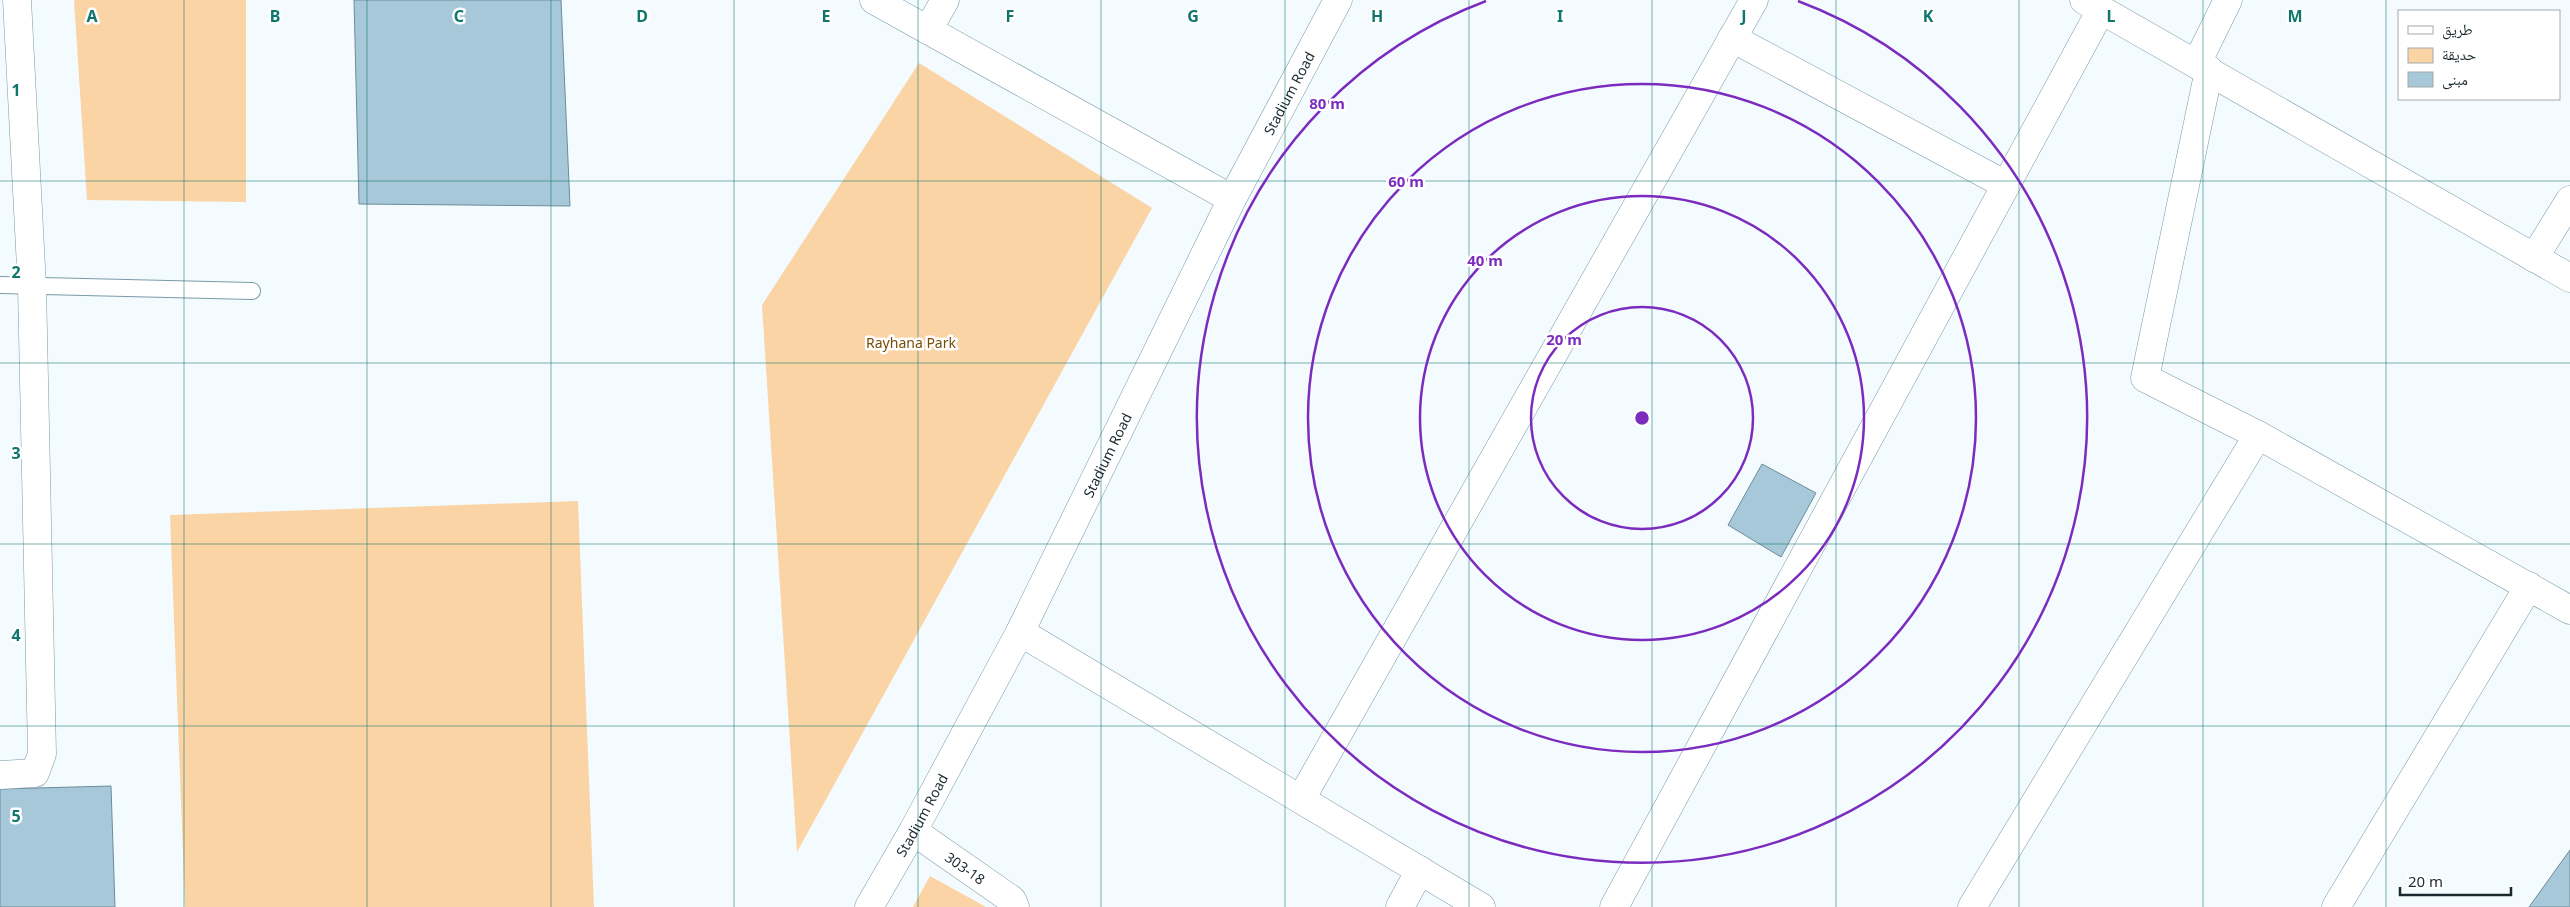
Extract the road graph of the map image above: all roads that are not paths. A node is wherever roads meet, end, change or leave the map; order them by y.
1 (17, 0) edge
2 (874, 0) edge
3 (945, 0) edge
4 (1338, 0) edge
5 (1754, 0) edge
6 (2228, 0) edge
7 (2093, 5) edge
8 (928, 30) junction
9 (1732, 38) junction
10 (2203, 66) junction
11 (2006, 185) junction
12 (1232, 198) junction
13 (2570, 200) edge
14 (2534, 258) junction
15 (2570, 278) edge
16 (0, 285) edge
17 (32, 286) junction
18 (252, 291) dead end
19 (2258, 435) junction
20 (2529, 586) junction
21 (2570, 610) edge
22 (1020, 632) junction
23 (0, 775) edge
24 (1301, 799) junction
25 (913, 831) junction
26 (1420, 870) junction
27 (869, 907) edge
28 (1015, 907) edge
29 (1400, 907) edge
30 (1482, 907) edge
31 (1614, 907) edge
32 (1972, 907) edge
33 (2336, 907) edge

1 - 17 street
2 - 8 street
3 - 8 street
4 - 12 street, Stadium Road
5 - 9 street
6 - 10 street
7 - 10 street
7 - 11 street
8 - 12 street
9 - 11 street
9 - 24 street
10 - 14 street
10 - 19 street
11 - 31 street
12 - 22 street, Stadium Road
13 - 14 street
14 - 15 street
16 - 17 lane
17 - 18 lane
17 - 23 street
19 - 20 street
19 - 32 street
20 - 21 street
20 - 33 street
22 - 24 street
22 - 25 street, Stadium Road
24 - 26 street
25 - 27 street, Stadium Road
25 - 28 street, 303-18
26 - 29 street
26 - 30 street

